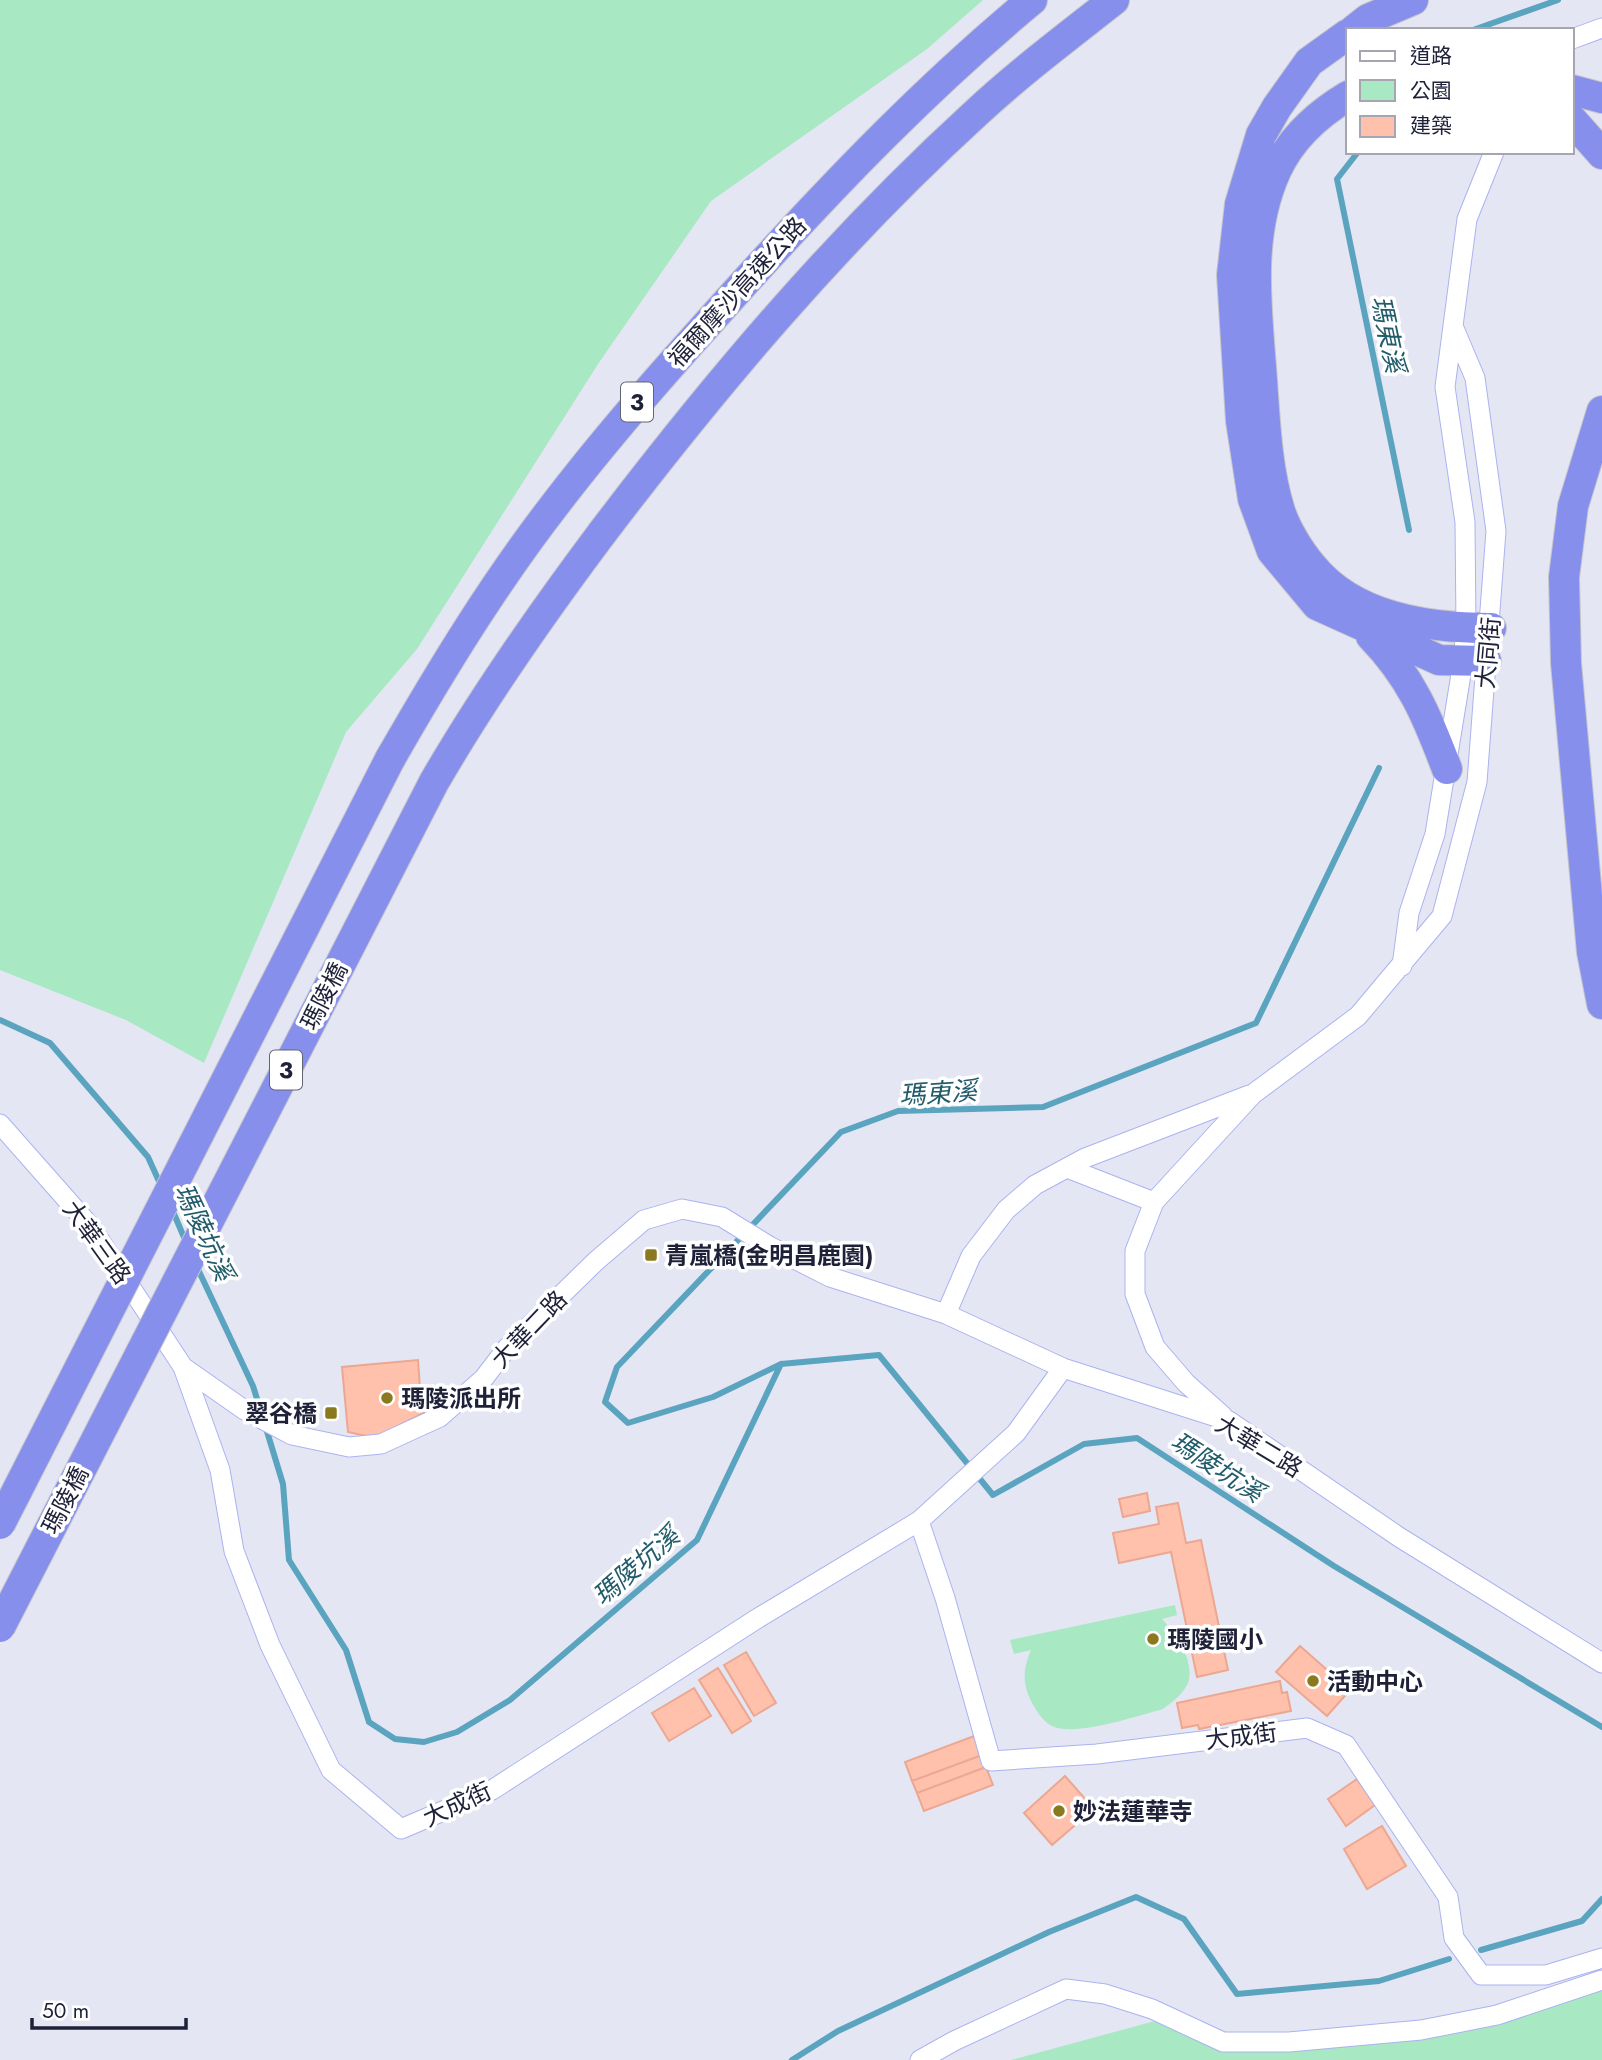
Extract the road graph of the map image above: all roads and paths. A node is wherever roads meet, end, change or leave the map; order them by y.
1 (1032, 0) edge
2 (1114, 0) edge
3 (1413, 0) edge
4 (1357, 28) edge
5 (1602, 28) edge
6 (1346, 35) edge
7 (1574, 38) edge
8 (1574, 91) edge
9 (1346, 97) edge
10 (1602, 98) edge
11 (1574, 122) edge
12 (1493, 154) edge
13 (1602, 154) edge
14 (1453, 326) junction
15 (1602, 411) edge
16 (603, 533) joint
17 (1364, 628) junction
18 (1478, 628) junction
19 (1474, 662) junction
20 (390, 759) joint
21 (1447, 769) junction
22 (1402, 967) junction
23 (1602, 1004) edge
24 (1252, 1094) junction
25 (0, 1124) edge
26 (1067, 1168) junction
27 (1154, 1202) junction
28 (946, 1314) junction
29 (183, 1367) junction
30 (1063, 1368) junction
31 (1229, 1421) junction
32 (919, 1521) junction
33 (0, 1524) edge
34 (0, 1627) edge
35 (1602, 1663) edge
36 (1602, 1958) edge
37 (1602, 1980) edge
38 (920, 2060) edge

1 - 20 highway, 福爾摩沙高速公路 / 3
2 - 16 highway, 福爾摩沙高速公路 / 3
3 - 4 highway
5 - 7 street
6 - 17 highway
8 - 10 highway
9 - 18 highway
11 - 13 highway
12 - 14 street, 大同街
14 - 18 street, 大同街
14 - 18 street, 大同街
15 - 23 highway
16 - 34 highway, 瑪陵橋 / 3, bridge
17 - 19 highway
17 - 21 highway
18 - 19 street, 大同街
19 - 21 street, 大同街
19 - 22 street, 大同街
20 - 33 highway, 瑪陵橋 / 3, bridge
21 - 22 street, 大同街
22 - 24 street, 大同街
24 - 26 street
24 - 27 street
25 - 29 street, 大華三路
26 - 27 street
26 - 28 street
27 - 31 street
28 - 29 street, 大華二路
28 - 30 street, 大華二路
29 - 32 street, 大成街
30 - 31 street, 大華二路
30 - 32 street, 大成街
31 - 35 street, 大華二路
32 - 36 street, 大成街
37 - 38 street

